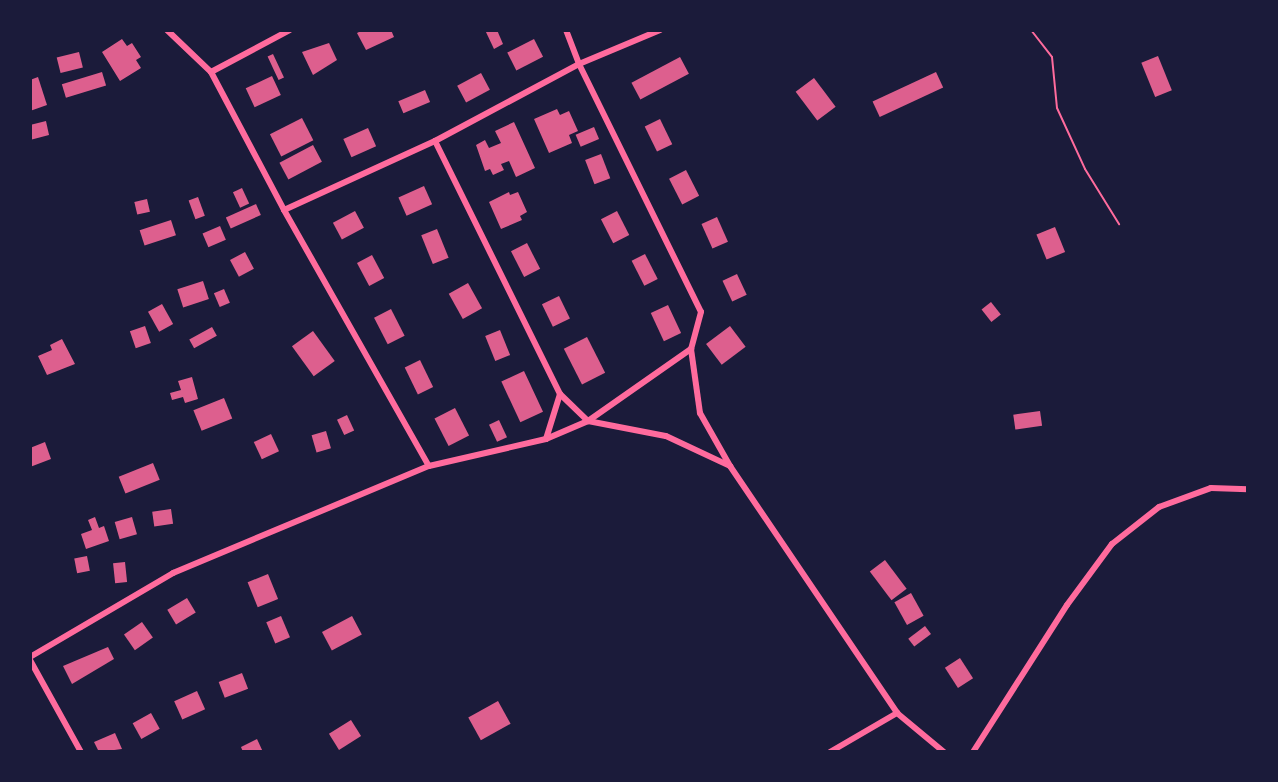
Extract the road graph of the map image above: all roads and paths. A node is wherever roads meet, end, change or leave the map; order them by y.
1 (167, 30) edge
2 (290, 30) edge
3 (566, 30) edge
4 (660, 30) edge
5 (1031, 30) edge
6 (579, 64) junction
7 (211, 72) junction
8 (435, 141) junction
9 (284, 210) junction
10 (1119, 224) dead end
11 (691, 349) junction
12 (560, 394) junction
13 (588, 421) junction
14 (546, 439) junction
15 (429, 466) junction
16 (730, 466) junction
17 (1248, 489) edge
18 (30, 658) edge
19 (897, 713) junction
20 (81, 752) edge
21 (830, 752) edge
22 (944, 752) edge
23 (973, 752) edge

1 - 7 street
2 - 7 street
3 - 6 street
4 - 6 street
5 - 10 path
6 - 8 street
6 - 11 street
7 - 9 street
8 - 9 street
8 - 12 street
9 - 15 street
11 - 13 street
11 - 16 street
12 - 13 street
12 - 14 street
13 - 14 street
13 - 16 street
14 - 15 street
15 - 18 street
16 - 19 street
17 - 23 street
18 - 20 street
19 - 21 street
19 - 22 street

